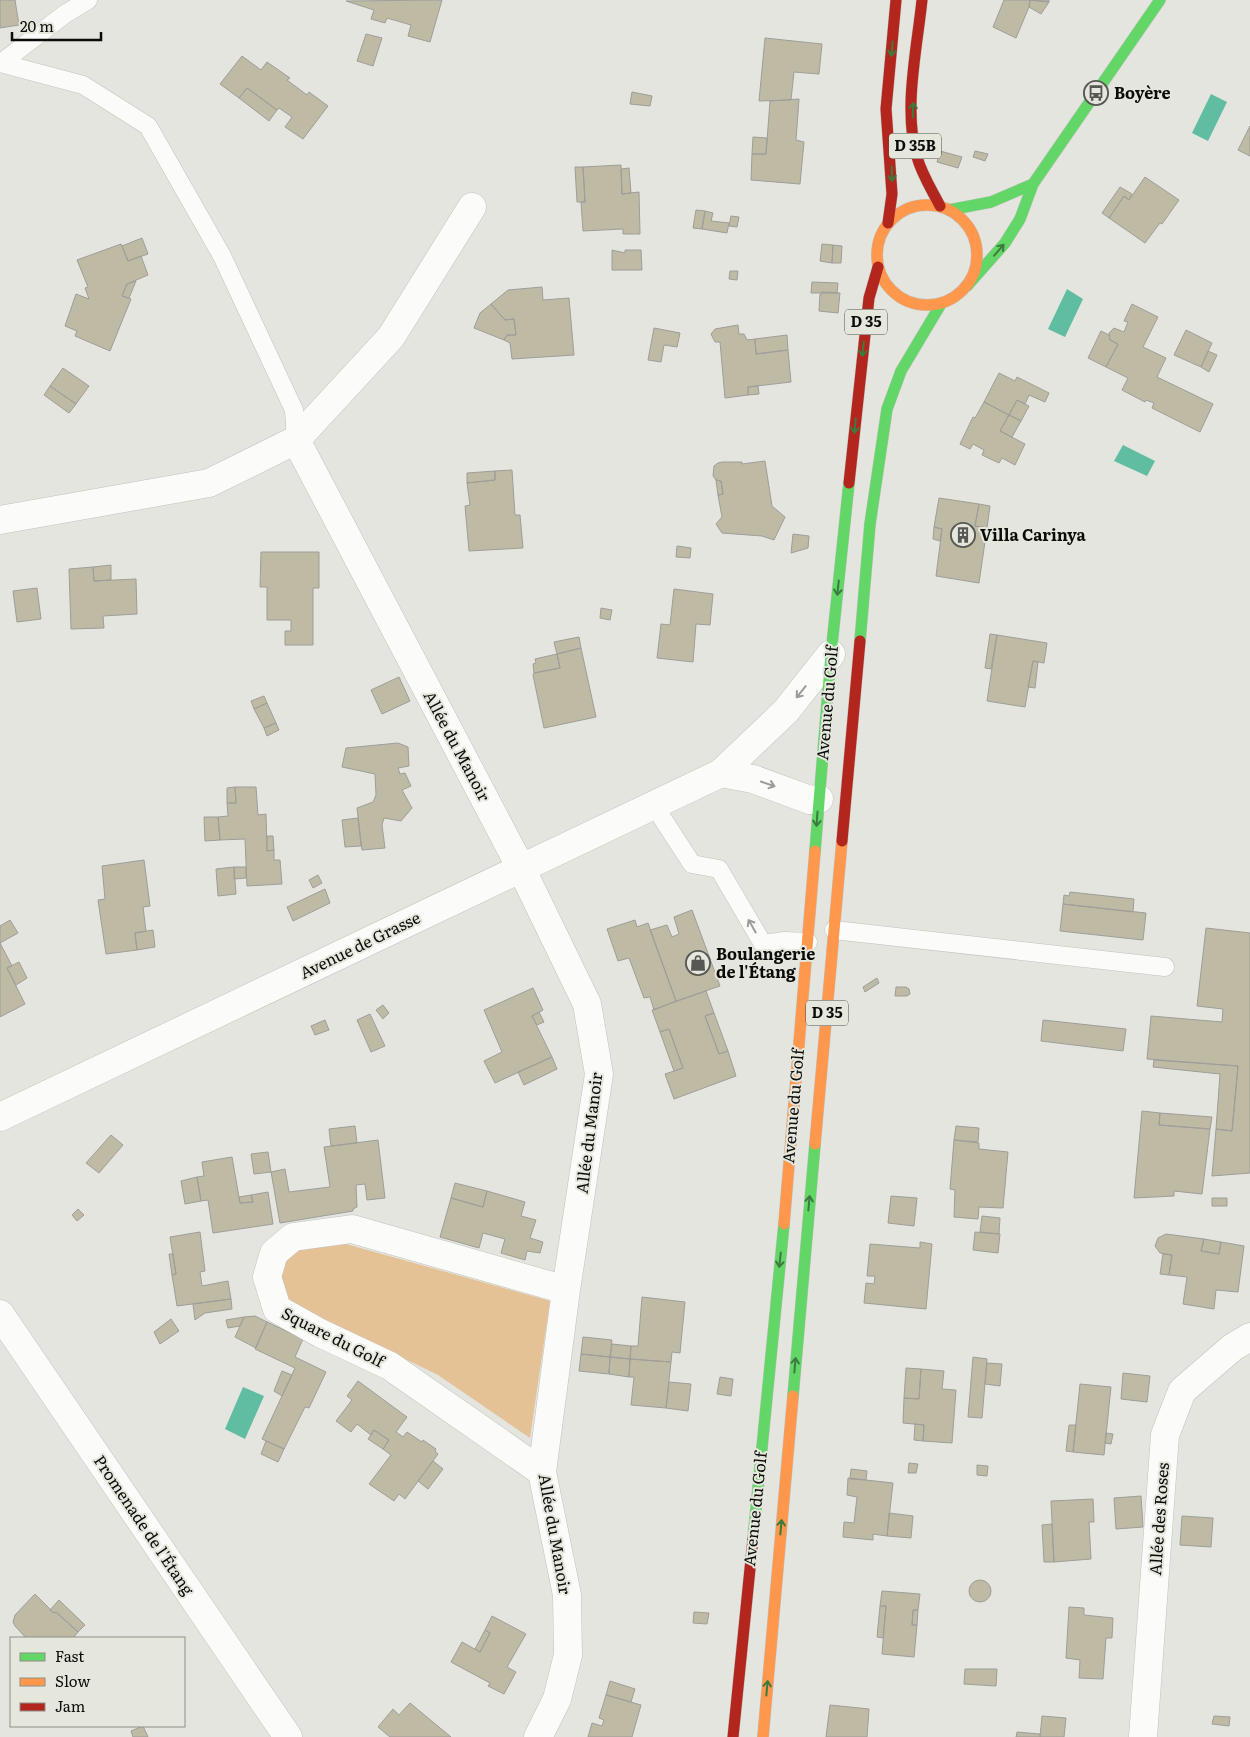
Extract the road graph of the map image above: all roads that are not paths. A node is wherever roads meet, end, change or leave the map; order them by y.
1 (88, 0) edge
2 (896, 0) edge
3 (922, 0) edge
4 (1160, 0) edge
5 (63, 7) edge
6 (0, 63) edge
7 (1033, 184) junction
8 (472, 207) dead end
9 (944, 208) junction
10 (888, 223) junction
11 (878, 267) junction
12 (966, 286) junction
13 (942, 304) junction
14 (296, 440) junction
15 (0, 520) edge
16 (831, 654) junction
17 (851, 738) junction
18 (839, 762) dead end
19 (721, 772) junction
20 (832, 776) dead end
21 (818, 799) junction
22 (652, 804) junction
23 (521, 868) junction
24 (834, 930) junction
25 (808, 942) junction
26 (1165, 966) dead end
27 (0, 1118) edge
28 (566, 1290) junction
29 (0, 1314) edge
30 (1250, 1337) edge
31 (542, 1472) junction
32 (288, 1737) edge
33 (538, 1737) edge
34 (732, 1737) edge
35 (763, 1737) edge
36 (1143, 1737) edge

1 - 5 lane
2 -> 10 main road, D 35B
9 -> 3 main road, D 35B
4 - 7 main road
5 - 6 lane
6 - 14 lane
7 - 9 main road
12 -> 7 main road
8 - 14 street
9 - 10 main road
9 - 12 main road
10 - 11 main road
11 - 13 main road
11 -> 16 main road, Avenue du Golf / D 35
12 - 13 main road
13 - 17 main road, Avenue du Golf / D 35
14 - 15 street
14 - 23 street, Allée du Manoir
16 -> 19 street, Avenue de Grasse
16 - 21 main road, Avenue du Golf / D 35
17 - 18 main road
17 - 24 main road, Avenue du Golf / D 35
19 -> 21 street
19 - 22 street, Avenue de Grasse
20 - 21 main road
21 -> 25 main road, Avenue du Golf / D 35
22 - 23 street, Avenue de Grasse
25 -> 22 lane
23 - 27 street, Avenue de Grasse
23 - 28 street, Allée du Manoir
24 - 26 lane
35 -> 24 main road, Avenue du Golf / D 35
25 -> 34 main road, Avenue du Golf / D 35
28 - 31 street, Allée du Manoir
28 - 31 street, Square du Golf
29 - 32 street, Promenade de l'Étang
30 - 36 street, Allée des Roses
31 - 33 street, Allée du Manoir

